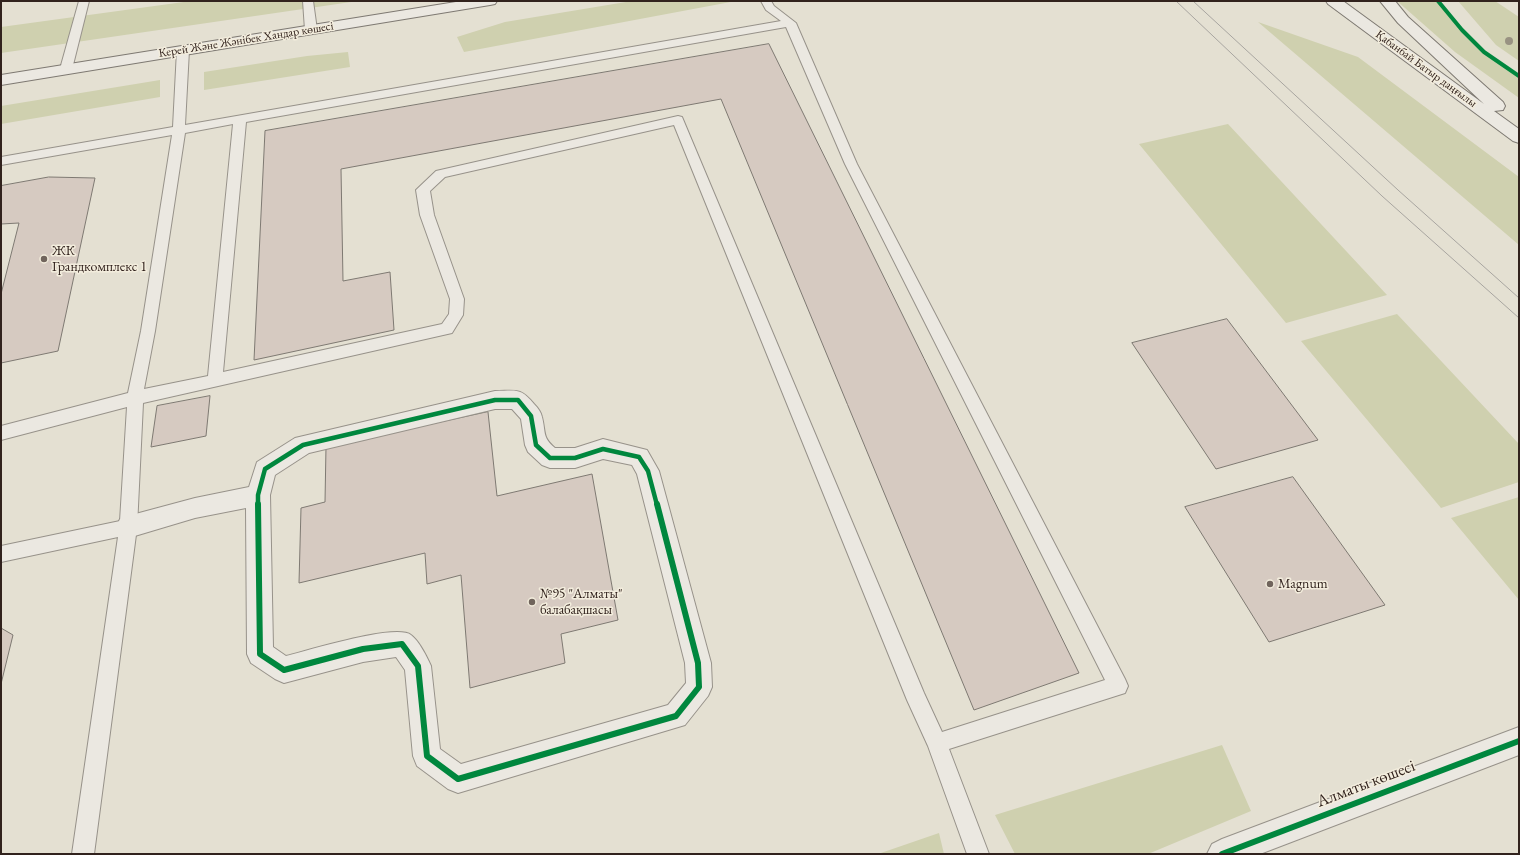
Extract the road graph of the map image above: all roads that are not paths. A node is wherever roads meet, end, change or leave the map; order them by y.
1 (84, 1) edge
2 (308, 1) edge
3 (490, 1) edge
4 (766, 1) edge
5 (1332, 1) edge
6 (1388, 1) edge
7 (790, 23) junction
8 (311, 30) junction
9 (183, 50) junction
10 (66, 69) junction
11 (1, 80) edge
12 (240, 120) junction
13 (1519, 126) edge
14 (179, 131) junction
15 (1519, 137) edge
16 (1, 161) edge
17 (215, 380) junction
18 (135, 398) junction
19 (1, 433) edge
20 (258, 495) junction
21 (128, 527) junction
22 (1, 554) edge
23 (1519, 741) edge
24 (937, 743) junction
25 (83, 854) edge
26 (978, 854) edge
27 (1222, 854) edge

1 - 10 lane
2 - 8 lane
3 - 8 street, Керей Және Жәнібек Хандар көшесі
4 - 7 lane
5 - 15 street, Қабанбай Батыр даңғылы
6 - 13 street
7 - 12 lane
7 - 24 lane
8 - 9 street, Керей Және Жәнібек Хандар көшесі
9 - 10 street, Керей Және Жәнібек Хандар көшесі
9 - 14 lane
10 - 11 street, Керей Және Жәнібек Хандар көшесі
12 - 14 lane
12 - 17 lane
14 - 16 lane
14 - 18 lane
17 - 18 lane
17 - 24 lane
18 - 19 lane
18 - 21 lane
20 - 20 street
20 - 21 street
21 - 22 lane
21 - 25 lane
23 - 27 street, Алматы көшесі
24 - 26 lane

